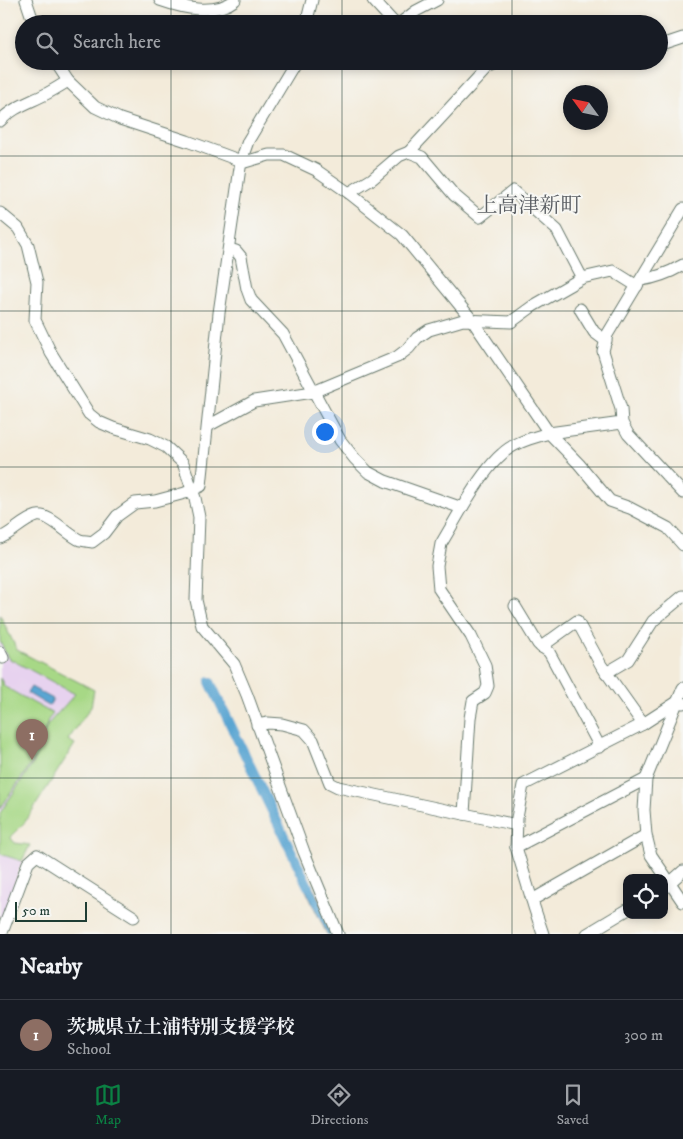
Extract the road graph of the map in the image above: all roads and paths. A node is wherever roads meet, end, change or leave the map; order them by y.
1 (26, 0) edge
2 (160, 0) edge
3 (235, 0) edge
4 (373, 0) edge
5 (437, 0) edge
6 (308, 1) edge
7 (31, 15) edge
8 (307, 15) edge
9 (387, 15) edge
10 (411, 15) edge
11 (683, 38) edge
12 (668, 43) edge
13 (61, 70) edge
14 (291, 70) edge
15 (485, 70) edge
16 (68, 81) junction
17 (0, 121) edge
18 (409, 152) junction
19 (241, 161) junction
20 (349, 193) junction
21 (683, 209) edge
22 (0, 213) edge
23 (229, 249) junction
24 (683, 264) edge
25 (582, 278) junction
26 (639, 283) junction
27 (580, 309) dead end
28 (472, 320) junction
29 (606, 341) junction
30 (313, 392) junction
31 (622, 423) junction
32 (208, 426) junction
33 (549, 433) junction
34 (193, 490) junction
35 (683, 493) edge
36 (462, 508) junction
37 (0, 538) edge
38 (683, 544) edge
39 (683, 596) edge
40 (515, 606) dead end
41 (541, 647) junction
42 (606, 673) junction
43 (683, 688) edge
44 (680, 703) edge
45 (643, 724) junction
46 (257, 725) junction
47 (600, 746) junction
48 (646, 779) junction
49 (464, 814) junction
50 (517, 825) junction
51 (646, 834) junction
52 (516, 847) junction
53 (683, 871) edge
54 (661, 874) edge
55 (668, 885) edge
56 (668, 887) edge
57 (532, 900) junction
58 (683, 902) edge
59 (623, 912) edge
60 (134, 917) dead end
61 (0, 929) edge
62 (338, 934) edge
63 (544, 934) edge
64 (587, 934) edge

1 - 7 street
2 - 3 street
4 - 9 street
5 - 10 street
6 - 8 street
11 - 12 street
13 - 16 street
14 - 19 street
15 - 18 street
16 - 17 street
16 - 19 street
18 - 20 street
18 - 25 street
19 - 20 street
19 - 23 street
20 - 28 street
21 - 26 street
22 - 34 street
23 - 30 street
23 - 32 street
24 - 26 street
25 - 26 street
25 - 28 street
26 - 29 street
27 - 29 street
28 - 30 street
28 - 33 street
29 - 31 street
30 - 32 street
30 - 36 street
31 - 33 street
31 - 35 street
32 - 34 street
33 - 36 street
33 - 38 street
34 - 37 street
34 - 46 street
36 - 49 street
39 - 42 street
40 - 41 street
41 - 42 street
41 - 47 street
42 - 45 street
43 - 44 street
44 - 45 street
44 - 48 street
45 - 47 street
46 - 49 street
46 - 62 street
47 - 50 street
48 - 51 street
48 - 52 street
49 - 50 street
50 - 52 street
51 - 54 street
51 - 57 street
52 - 57 street
53 - 55 street
56 - 58 street
57 - 63 street
59 - 64 street
60 - 61 street

